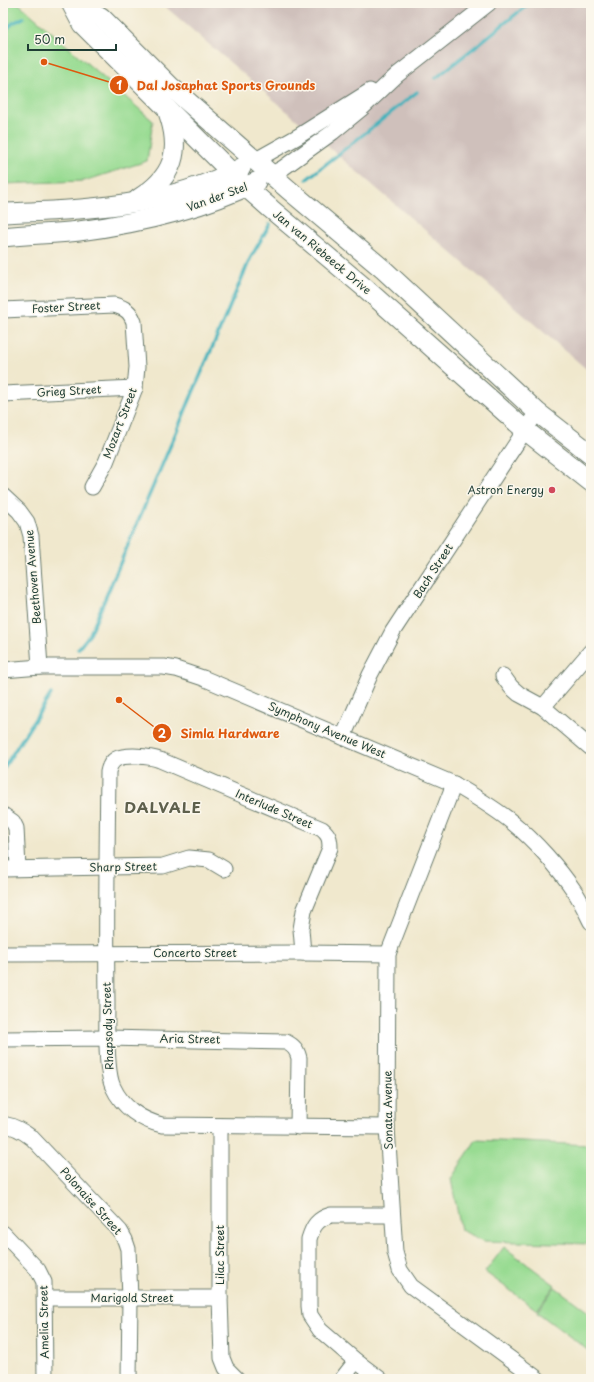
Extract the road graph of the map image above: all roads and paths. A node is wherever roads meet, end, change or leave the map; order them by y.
1 (71, 3) edge
2 (76, 3) edge
3 (489, 3) edge
4 (397, 75) junction
5 (168, 111) junction
6 (256, 160) junction
7 (232, 173) junction
8 (272, 174) junction
9 (246, 187) junction
10 (207, 202) junction
11 (132, 203) junction
12 (268, 206) junction
13 (3, 213) edge
14 (3, 237) edge
15 (3, 310) edge
16 (128, 310) joint
17 (135, 388) junction
18 (3, 394) edge
19 (538, 412) junction
20 (524, 430) junction
21 (591, 454) edge
22 (591, 482) edge
23 (92, 488) dead end
24 (3, 496) edge
25 (591, 651) edge
26 (40, 667) junction
27 (3, 670) edge
28 (503, 676) dead end
29 (543, 707) junction
30 (343, 737) junction
31 (591, 748) edge
32 (108, 772) joint
33 (454, 784) junction
34 (3, 815) edge
35 (106, 868) junction
36 (10, 869) edge
37 (224, 869) dead end
38 (591, 922) edge
39 (107, 953) junction
40 (303, 953) junction
41 (3, 954) edge
42 (388, 954) junction
43 (108, 1038) junction
44 (3, 1039) edge
45 (3, 1124) edge
46 (220, 1126) junction
47 (298, 1126) junction
48 (387, 1127) junction
49 (391, 1215) junction
50 (3, 1233) edge
51 (45, 1298) junction
52 (130, 1298) junction
53 (220, 1298) junction
54 (356, 1361) junction
55 (44, 1379) edge
56 (129, 1379) edge
57 (237, 1379) edge
58 (342, 1379) edge
59 (380, 1379) edge
60 (538, 1379) edge

1 - 5 main road, Jan van Riebeeck Drive
2 - 6 main road
3 - 4 street, Van der Stel
4 - 6 street, Van der Stel
4 - 8 street, Van der Stel
5 - 7 main road, Jan van Riebeeck Drive
5 - 11 main road
6 - 7 main road, Van der Stel
6 - 8 main road
7 - 9 main road, Jan van Riebeeck Drive
7 - 11 main road, Van der Stel
8 - 9 main road, Van der Stel
8 - 19 main road
9 - 10 main road, Van der Stel
9 - 12 main road, Jan van Riebeeck Drive
10 - 12 main road
10 - 14 main road, Van der Stel
11 - 13 main road, Van der Stel
12 - 20 main road, Jan van Riebeeck Drive
15 - 16 street, Foster Street
16 - 17 street, Mozart Street
17 - 18 street, Grieg Street
17 - 23 street, Mozart Street
19 - 20 street, Bach Street
19 - 21 main road
20 - 22 main road, Jan van Riebeeck Drive
20 - 30 street, Bach Street
24 - 26 street, Beethoven Avenue
25 - 29 street
26 - 27 street, Symphony Avenue West
26 - 30 street, Symphony Avenue West
28 - 29 street
29 - 31 street
30 - 33 street, Symphony Avenue West
32 - 35 street, Rhapsody Street
32 - 40 street, Interlude Street
33 - 38 street, Symphony Avenue West
33 - 42 street, Sonata Avenue
34 - 36 street, Sharp Street
35 - 36 street, Sharp Street
35 - 37 street, Sharp Street
35 - 39 street, Rhapsody Street
39 - 40 street, Concerto Street
39 - 41 street, Concerto Street
39 - 43 street, Rhapsody Street
40 - 42 street, Concerto Street
42 - 48 street, Sonata Avenue
43 - 44 street, Aria Street
43 - 46 street, Rhapsody Street
43 - 47 street, Aria Street
45 - 52 street, Polonaise Street
46 - 47 street, Rhapsody Street
46 - 53 street, Lilac Street
47 - 48 street, Rhapsody Street
48 - 49 street, Sonata Avenue
49 - 54 street
49 - 60 street, Sonata Avenue
50 - 51 street, Amelia Street
51 - 52 street, Marigold Street
51 - 55 street, Amelia Street
52 - 53 street, Marigold Street
52 - 56 street, Polonaise Street
53 - 57 street, Lilac Street
54 - 58 street
54 - 59 street

